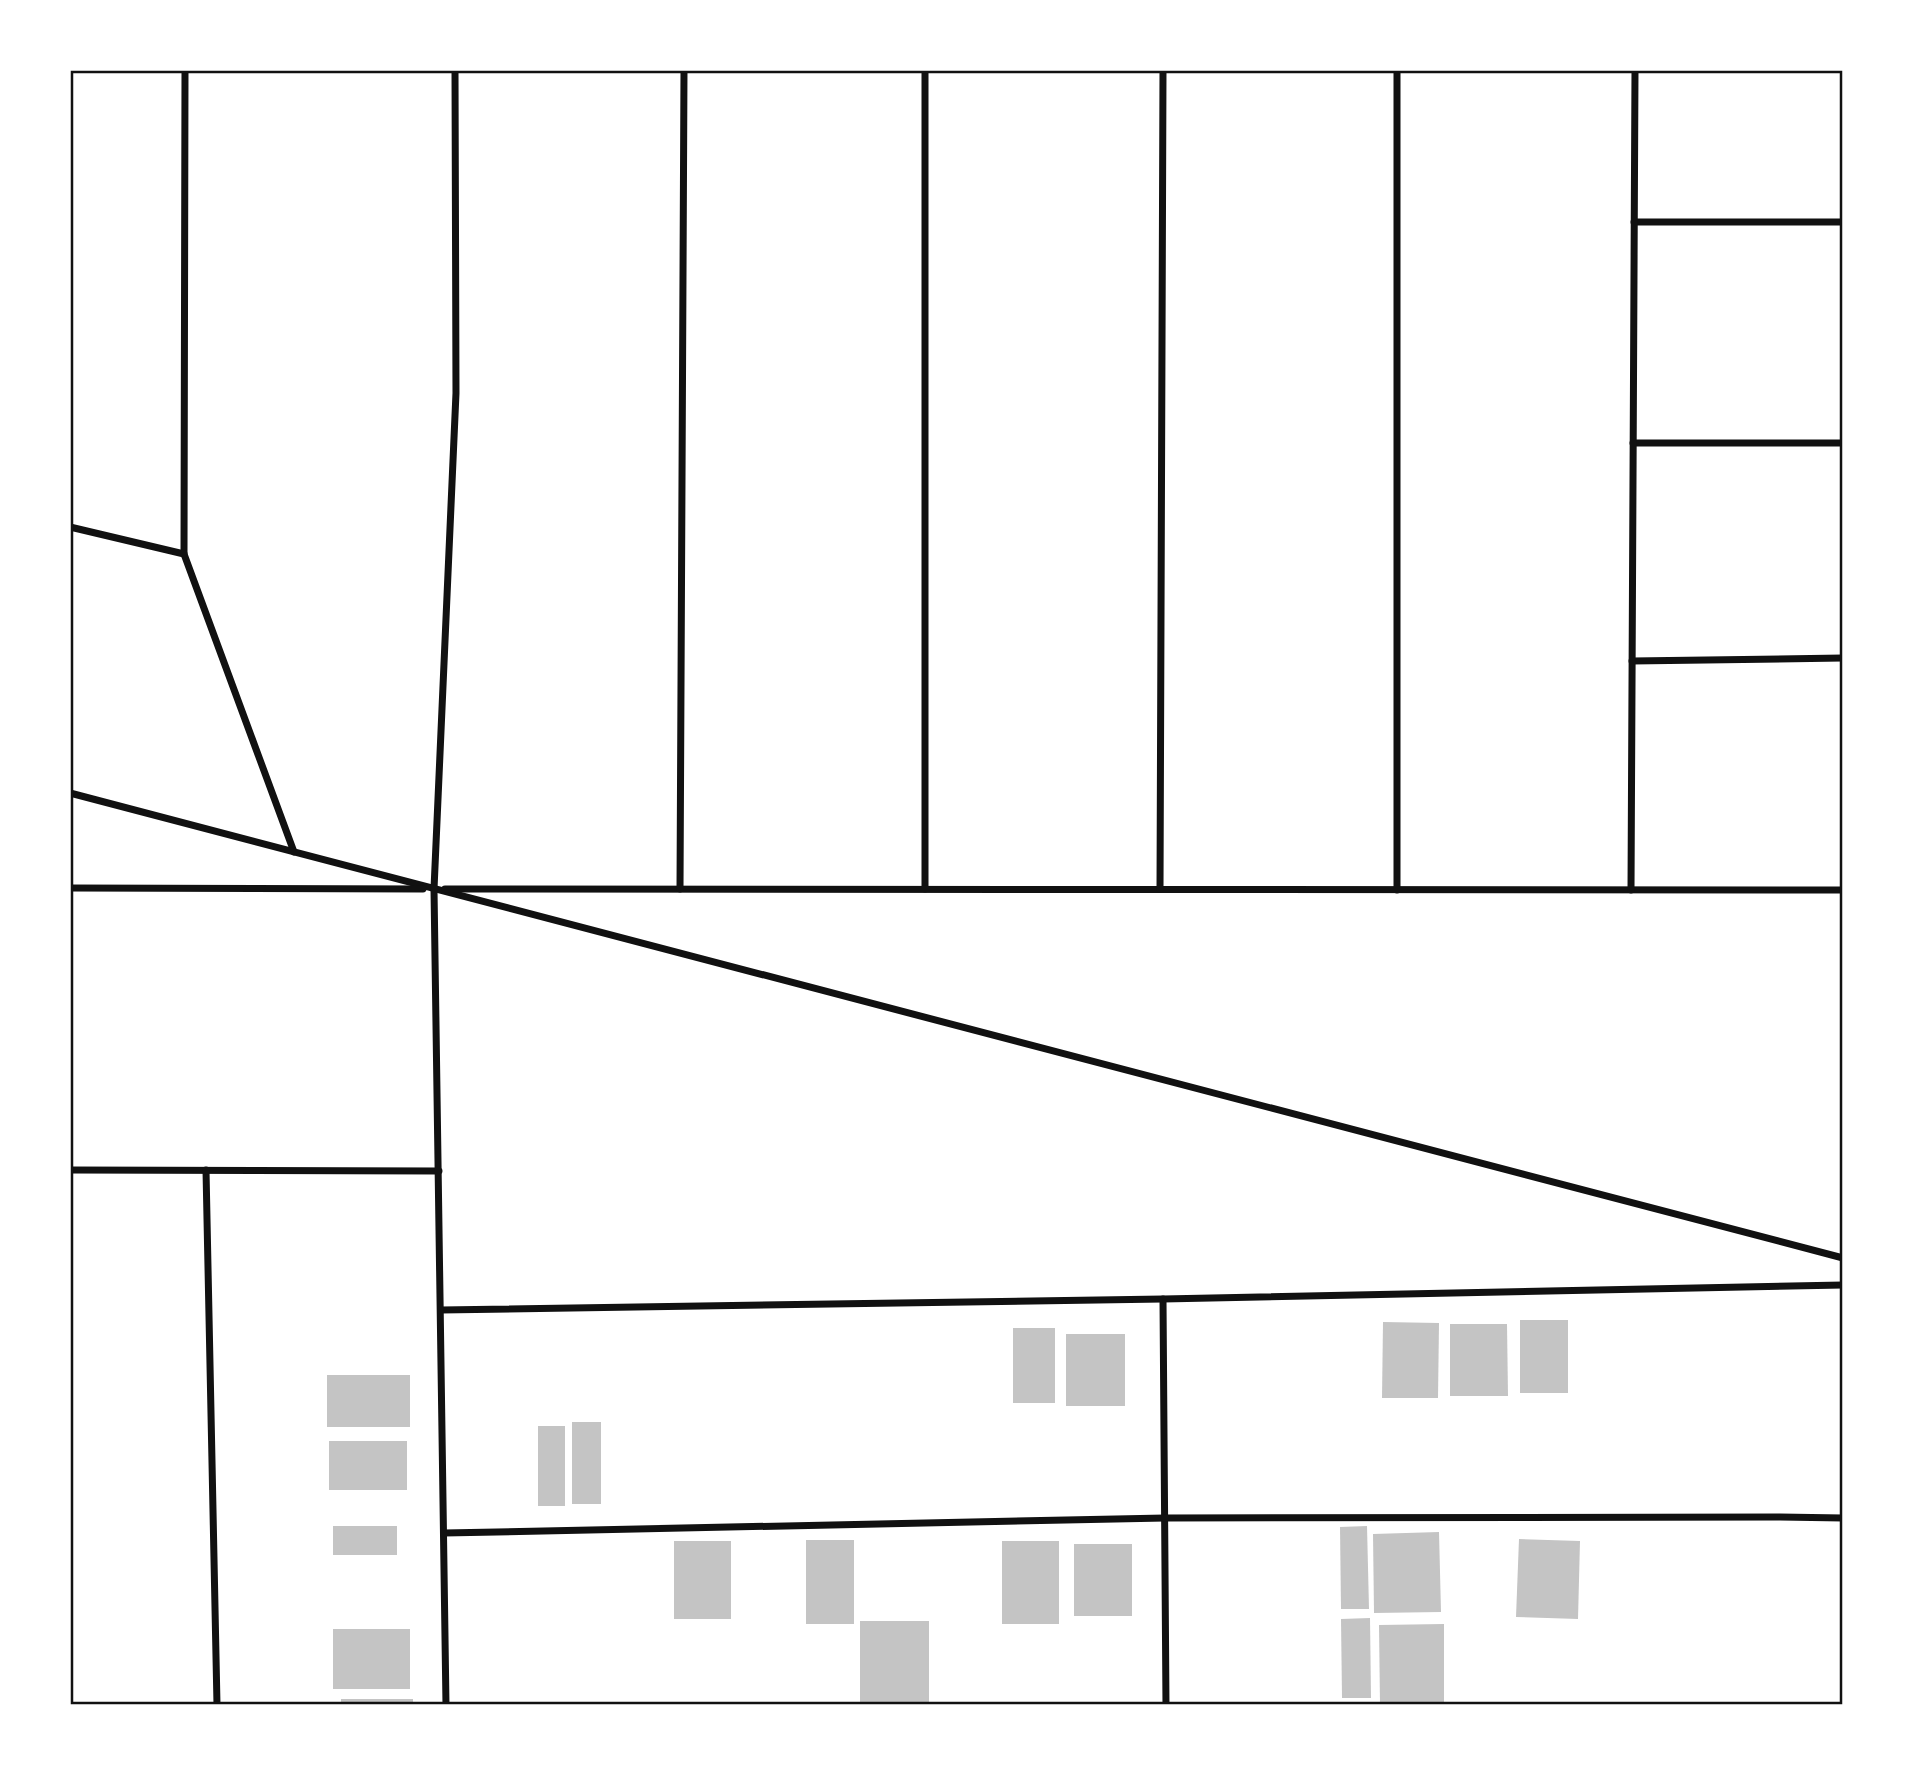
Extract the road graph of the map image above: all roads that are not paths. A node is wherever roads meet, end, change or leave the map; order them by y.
1 (185, 70) edge
2 (455, 70) edge
3 (684, 70) edge
4 (925, 70) edge
5 (1163, 70) edge
6 (1397, 70) edge
7 (1635, 70) edge
8 (1634, 222) junction
9 (1843, 222) edge
10 (1633, 443) junction
11 (1843, 443) edge
12 (70, 527) edge
13 (184, 554) junction
14 (1843, 659) edge
15 (1632, 661) junction
16 (70, 793) edge
17 (294, 852) junction
18 (70, 888) edge
19 (433, 889) junction
20 (680, 889) junction
21 (925, 890) junction
22 (1160, 890) junction
23 (1397, 890) junction
24 (1631, 890) junction
25 (1843, 890) edge
26 (70, 1170) edge
27 (206, 1170) junction
28 (439, 1171) junction
29 (1843, 1258) edge
30 (1843, 1285) edge
31 (1163, 1299) junction
32 (441, 1310) junction
33 (1165, 1518) junction
34 (1843, 1518) edge
35 (444, 1534) junction
36 (217, 1705) edge
37 (446, 1705) edge
38 (1166, 1705) edge

1 - 13 street
2 - 19 street
3 - 20 street
4 - 21 street
5 - 22 street
6 - 23 street
7 - 8 street
8 - 9 street
8 - 10 street
10 - 11 street
10 - 15 street
12 - 13 street
13 - 17 street
14 - 15 street
15 - 24 street
16 - 17 street
17 - 19 street
18 - 19 street
19 - 20 street
19 - 28 street
19 - 29 street
20 - 21 street
21 - 22 street
22 - 23 street
23 - 24 street
24 - 25 street
26 - 27 street
27 - 28 street
27 - 36 street
28 - 32 street
30 - 31 street
31 - 32 street
31 - 33 street
32 - 35 street
33 - 34 street
33 - 35 street
33 - 38 street
35 - 37 street

